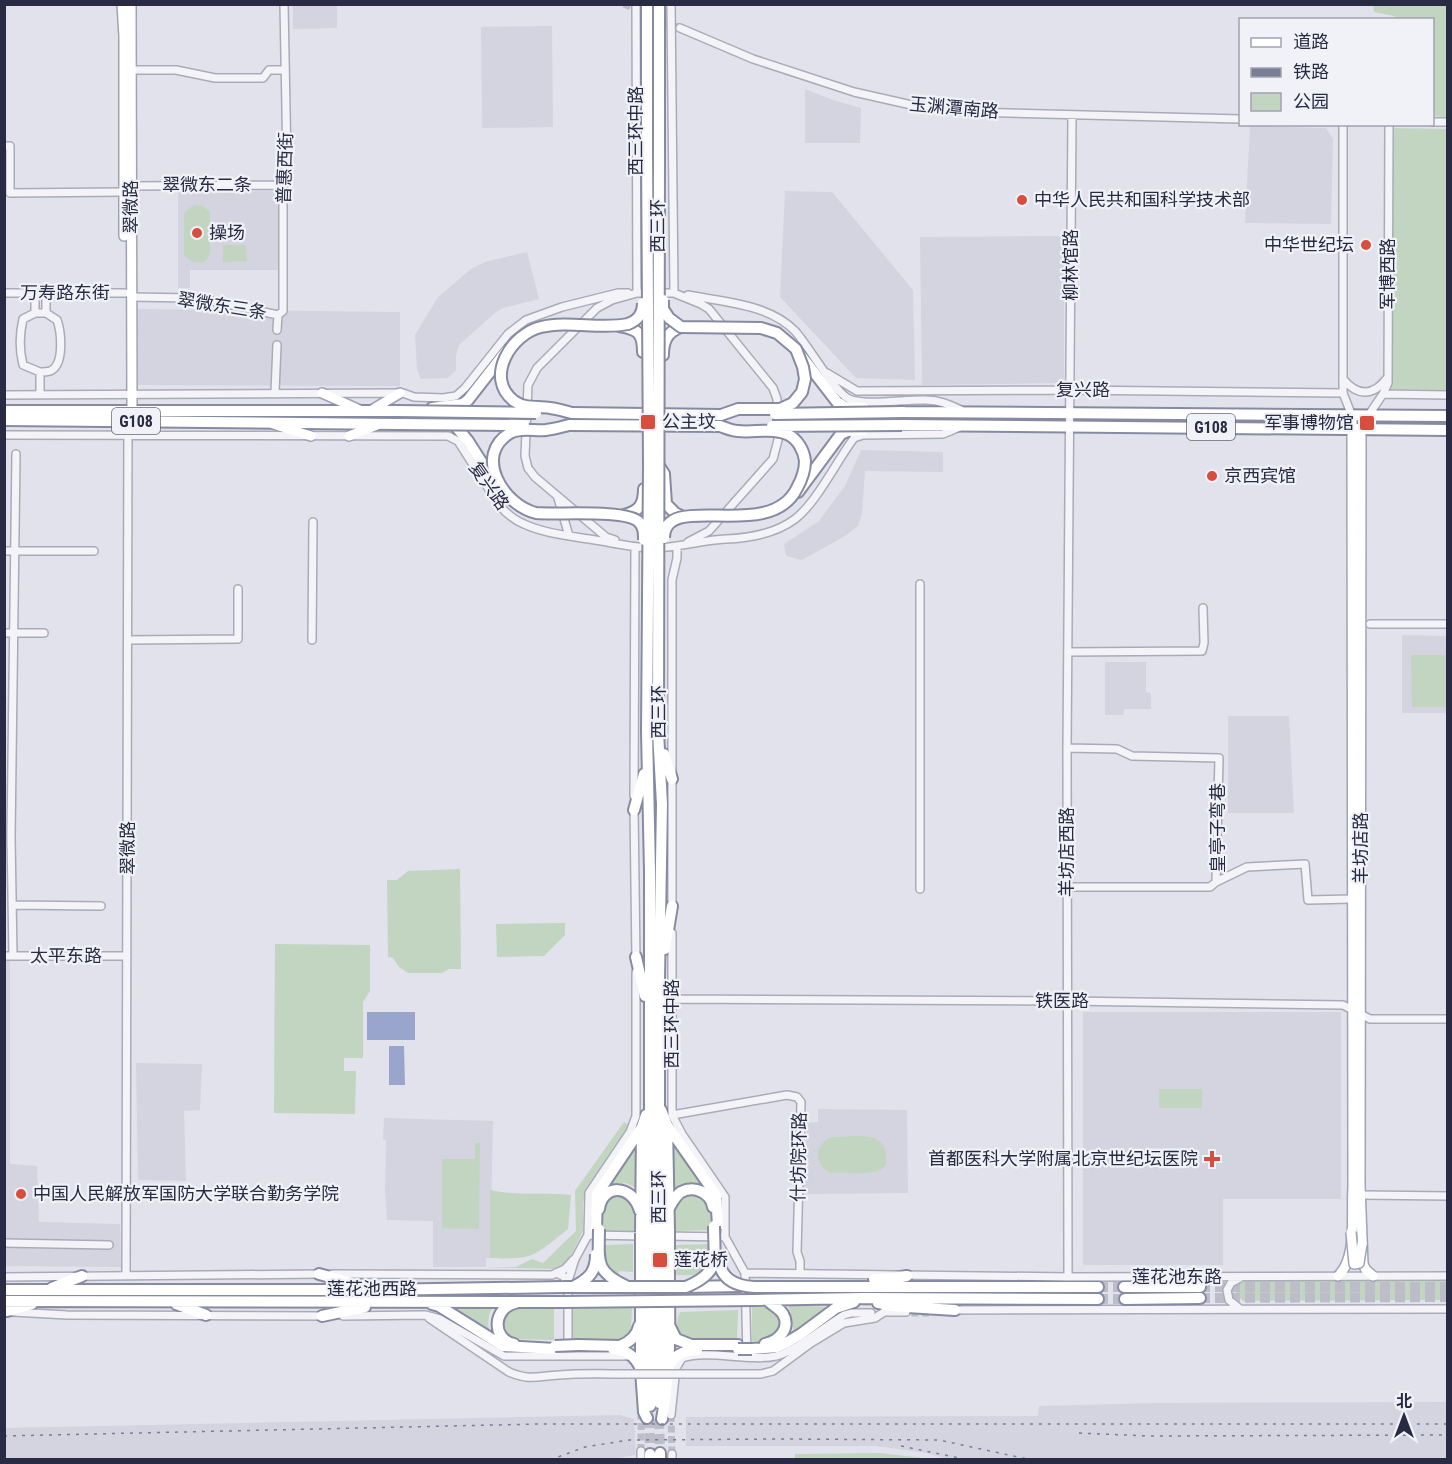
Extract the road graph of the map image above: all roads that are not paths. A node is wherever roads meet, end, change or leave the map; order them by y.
1 (122, 4) edge
2 (131, 4) edge
3 (284, 4) edge
4 (636, 4) edge
5 (647, 4) edge
6 (659, 4) edge
7 (671, 4) edge
8 (680, 28) tunnel mouth
9 (131, 70) junction
10 (285, 70) junction
11 (1072, 116) junction
12 (1239, 119) edge
13 (1343, 126) edge
14 (1389, 126) edge
15 (4, 146) edge
16 (653, 151) junction
17 (283, 185) junction
18 (128, 189) junction
19 (673, 253) junction
20 (636, 254) junction
21 (674, 279) junction
22 (647, 280) junction
23 (4, 293) edge
24 (637, 293) junction
25 (674, 293) junction
26 (35, 294) junction
27 (46, 294) junction
28 (128, 295) junction
29 (35, 313) junction
30 (46, 313) junction
31 (278, 315) junction
32 (619, 326) junction
33 (681, 327) junction
34 (277, 330) dead end
35 (277, 345) dead end
36 (796, 349) junction
37 (508, 350) junction
38 (40, 372) junction
39 (827, 373) junction
40 (654, 375) junction
41 (1388, 377) junction
42 (1343, 379) junction
43 (1070, 390) junction
44 (275, 392) junction
45 (129, 393) junction
46 (322, 393) junction
47 (400, 393) junction
48 (1343, 393) junction
49 (40, 394) junction
50 (1383, 394) junction
51 (4, 395) edge
52 (1448, 396) edge
53 (4, 411) edge
54 (366, 411) junction
55 (411, 411) junction
56 (903, 412) junction
57 (967, 412) junction
58 (572, 413) junction
59 (128, 414) junction
60 (1070, 414) junction
61 (721, 415) junction
62 (1352, 416) junction
63 (1367, 416) junction
64 (1448, 416) edge
65 (4, 420) edge
66 (268, 423) junction
67 (381, 424) junction
68 (454, 424) junction
69 (569, 425) junction
70 (902, 425) junction
71 (965, 425) junction
72 (720, 426) junction
73 (1070, 426) junction
74 (1357, 429) junction
75 (1448, 430) edge
76 (4, 435) edge
77 (128, 435) junction
78 (311, 436) junction
79 (349, 436) junction
80 (16, 454) dead end
81 (654, 466) junction
82 (557, 496) junction
83 (793, 496) junction
84 (507, 497) junction
85 (624, 515) junction
86 (681, 516) junction
87 (313, 522) dead end
88 (569, 536) junction
89 (677, 546) junction
90 (635, 547) junction
91 (4, 551) edge
92 (15, 551) junction
93 (94, 551) dead end
94 (654, 552) junction
95 (634, 580) junction
96 (672, 580) junction
97 (920, 584) dead end
98 (238, 589) dead end
99 (1203, 608) dead end
100 (1370, 624) dead end
101 (1448, 624) edge
102 (4, 633) edge
103 (14, 633) junction
104 (44, 633) dead end
105 (129, 640) junction
106 (312, 640) dead end
107 (1068, 652) junction
108 (654, 733) junction
109 (1067, 748) junction
110 (647, 762) junction
111 (672, 779) junction
112 (634, 810) junction
113 (8, 837) edge
114 (1216, 882) junction
115 (1067, 886) junction
116 (920, 889) dead end
117 (1352, 899) junction
118 (12, 905) junction
119 (101, 906) dead end
120 (672, 906) junction
121 (9, 956) edge
122 (127, 956) junction
123 (636, 957) junction
124 (659, 979) junction
125 (672, 999) junction
126 (1067, 1001) junction
127 (1356, 1012) junction
128 (649, 1017) junction
129 (1448, 1018) edge
130 (654, 1105) junction
131 (670, 1120) junction
132 (642, 1127) junction
133 (1448, 1196) edge
134 (1361, 1200) junction
135 (669, 1209) junction
136 (642, 1217) junction
137 (716, 1225) junction
138 (594, 1232) junction
139 (1351, 1232) junction
140 (725, 1237) junction
141 (655, 1239) junction
142 (4, 1243) edge
143 (1362, 1244) junction
144 (109, 1245) dead end
145 (575, 1259) junction
146 (745, 1273) junction
147 (800, 1273) junction
148 (320, 1274) junction
149 (556, 1274) junction
150 (1340, 1274) junction
151 (1370, 1274) junction
152 (907, 1275) junction
153 (82, 1276) junction
154 (126, 1276) junction
155 (1448, 1276) edge
156 (4, 1277) edge
157 (1068, 1277) junction
158 (1242, 1277) junction
159 (568, 1285) junction
160 (740, 1286) junction
161 (845, 1286) junction
162 (629, 1287) junction
163 (686, 1287) junction
164 (4, 1290) edge
165 (375, 1290) junction
166 (1124, 1293) tunnel mouth
167 (1200, 1293) tunnel mouth
168 (45, 1295) junction
169 (864, 1298) junction
170 (767, 1300) junction
171 (167, 1301) junction
172 (423, 1301) junction
173 (524, 1301) junction
174 (386, 1302) junction
175 (5, 1308) edge
176 (1446, 1309) edge
177 (955, 1310) junction
178 (1241, 1310) junction
179 (871, 1313) dead end
180 (206, 1315) junction
181 (425, 1315) junction
182 (322, 1316) junction
183 (642, 1317) junction
184 (669, 1324) junction
185 (810, 1340) junction
186 (555, 1347) junction
187 (578, 1347) junction
188 (746, 1349) junction
189 (568, 1356) junction
190 (668, 1369) junction
191 (641, 1370) junction
192 (655, 1417) junction

1 - 18 main road, 翠微路
2 - 9 main road, 翠微路
3 - 10 street, 普惠西街
4 - 20 street, 西三环中路
5 - 16 highway, 西三环
6 - 16 highway, 西三环
7 - 19 street, 西三环中路
8 - 11 street, 玉渊潭南路
9 - 10 street
9 - 18 main road, 翠微路
10 - 17 street, 普惠西街
11 - 12 street, 玉渊潭南路
11 - 43 street, 柳林馆路
13 - 42 street
14 - 41 street, 军博西路
15 - 18 street, 翠微东二条
16 - 22 highway, 西三环, bridge
17 - 18 street, 翠微东二条
17 - 31 street, 普惠西街
18 - 28 main road, 翠微路
19 - 20 street
19 - 21 street, 西三环中路
20 - 22 street, 西三环中路
21 - 22 street
21 - 25 street, 西三环中路
22 - 24 street, 西三环中路
22 - 32 highway, bridge
22 - 33 highway, bridge
22 - 40 highway, 西三环, bridge
23 - 26 street, 万寿路东街
24 - 25 street
24 - 47 street
24 - 82 street
25 - 39 street, 复兴路
25 - 89 street
26 - 27 street, 万寿路东街
26 - 29 street
27 - 28 street, 万寿路东街
27 - 30 street
28 - 31 street, 翠微东三条
28 - 45 main road, 翠微路
29 - 30 street
29 - 38 street
30 - 38 street
31 - 34 street, 普惠西街
32 - 37 highway, bridge
32 - 40 highway, bridge
33 - 36 highway, bridge
33 - 40 highway, bridge
35 - 44 street
36 - 56 highway, bridge
36 - 61 highway, bridge
37 - 55 highway, bridge
37 - 58 highway, bridge
38 - 49 street
39 - 43 street, 复兴路
39 - 57 street, 复兴路
40 - 81 highway, 西三环, bridge
41 - 42 street
41 - 50 street, 军博西路
42 - 48 street
43 - 48 street, 复兴路
43 - 60 street, 柳林馆路
44 - 45 street
44 - 46 street
45 - 49 street
45 - 59 main road, 翠微路
46 - 47 street
46 - 54 main road
47 - 54 main road
48 - 62 street
49 - 51 street
50 - 52 street
50 - 63 street, 军博西路
53 - 59 highway, 复兴路 / G108
54 - 55 highway, 复兴路 / G108, bridge
54 - 59 highway, 复兴路 / G108
55 - 58 highway, 复兴路 / G108, bridge
56 - 57 highway, 复兴路 / G108
56 - 61 highway, 复兴路 / G108, bridge
57 - 60 highway, 复兴路 / G108
58 - 61 highway, 复兴路 / G108
59 - 65 highway, 复兴路 / G108
59 - 66 highway, 复兴路 / G108
59 - 77 street, 翠微路
60 - 62 highway, 复兴路 / G108
60 - 73 street, 柳林馆路
62 - 63 highway, 复兴路 / G108
62 - 74 main road
63 - 64 highway, 复兴路 / G108
63 - 74 main road, 羊坊店路
66 - 67 highway, 复兴路 / G108
66 - 78 main road
67 - 68 highway, 复兴路 / G108, bridge
67 - 79 main road
68 - 69 highway, 复兴路 / G108, bridge
68 - 84 highway, bridge
69 - 72 highway, 复兴路 / G108
69 - 84 highway, bridge
70 - 71 highway, 复兴路 / G108
70 - 72 highway, 复兴路 / G108, bridge
70 - 83 highway, bridge
71 - 73 highway, 复兴路 / G108
71 - 89 street, 复兴路
72 - 83 highway, bridge
73 - 74 highway, 复兴路 / G108
73 - 107 street, 羊坊店西路
74 - 75 highway, 复兴路 / G108
74 - 117 main road, 羊坊店路
74 - 127 main road, 羊坊店路
76 - 77 street, 复兴路
77 - 78 street, 复兴路
77 - 105 street, 翠微路
78 - 79 street, 复兴路
79 - 88 street, 复兴路
80 - 92 street
81 - 85 highway, bridge
81 - 86 highway
81 - 94 highway, 西三环, bridge
82 - 88 street
82 - 90 street
83 - 86 highway, bridge
84 - 85 highway, bridge
85 - 94 highway, bridge
86 - 94 highway, bridge
87 - 106 street
88 - 90 street, 复兴路
89 - 90 street, 复兴路
89 - 96 street, 西三环中路
90 - 95 street, 西三环中路
91 - 92 street
92 - 93 street
92 - 103 street
94 - 108 highway, 西三环, bridge
95 - 96 street
95 - 112 street, 西三环中路
96 - 111 street, 西三环中路
97 - 116 street
98 - 105 street
99 - 107 street
100 - 101 street
102 - 103 street
103 - 104 street
103 - 113 street
105 - 122 street, 翠微路
107 - 109 street, 羊坊店西路
108 - 110 highway, 西三环
108 - 111 highway
108 - 124 highway, 西三环
109 - 114 street, 皇亭子弯巷
109 - 115 street, 羊坊店西路
110 - 112 highway
110 - 128 highway, 西三环
111 - 120 street, 西三环中路
112 - 123 street, 西三环中路
113 - 118 street
114 - 115 street
114 - 117 street, 皇亭子弯巷
115 - 126 street, 羊坊店西路
117 - 127 main road, 羊坊店路
118 - 119 street
118 - 121 street
120 - 124 highway
120 - 125 street, 西三环中路
121 - 122 street, 太平东路
122 - 154 street, 翠微路
123 - 128 highway
123 - 138 street, 西三环中路
124 - 130 highway, 西三环
125 - 126 street, 铁医路
125 - 131 street, 西三环中路
126 - 127 street, 铁医路
126 - 157 street, 羊坊店西路
127 - 129 street, 铁医路
127 - 134 main road, 羊坊店路
127 - 139 main road, 羊坊店路
128 - 130 highway, 西三环
130 - 131 highway
130 - 132 highway
130 - 141 highway, 西三环
131 - 135 highway
131 - 137 highway
131 - 140 street, 西三环中路
131 - 147 street, 什坊院环路
132 - 136 highway
132 - 138 highway
133 - 134 street
134 - 143 main road, 羊坊店路
135 - 137 highway
135 - 141 highway
136 - 138 highway
136 - 141 highway
137 - 160 highway, bridge
137 - 163 highway, bridge
138 - 140 street
138 - 145 street, 西三环中路
138 - 159 highway, bridge
138 - 162 highway, bridge
139 - 143 main road, bridge
139 - 150 main road, 羊坊店路, bridge
140 - 146 street, 西三环中路
141 - 183 highway
141 - 184 highway
141 - 192 highway, 西三环
142 - 144 street
143 - 151 main road, 羊坊店路, bridge
145 - 149 street
145 - 159 street, 西三环中路
146 - 147 street, 莲花池东路
146 - 188 street, 西三环中路
147 - 152 street, 莲花池东路
148 - 149 street, 莲花池西路
148 - 154 street, 莲花池西路
148 - 165 highway
149 - 159 street
150 - 151 street, 莲花池东路
150 - 158 street, 莲花池东路
151 - 155 street, 莲花池东路
152 - 157 street, 莲花池东路
152 - 161 highway
153 - 154 street, 莲花池西路
153 - 156 street, 莲花池西路
153 - 168 highway
157 - 158 street, 莲花池东路
158 - 178 street
159 - 162 highway, 莲花池西路, bridge
159 - 165 highway, 莲花池西路
159 - 189 street, 西三环中路
160 - 161 highway, bridge
160 - 163 highway, 莲花池西路, bridge
161 - 169 highway
162 - 163 highway, 莲花池西路, bridge
164 - 168 highway, 莲花池西路
165 - 168 highway, 莲花池西路
166 - 167 highway, 莲花池东路
168 - 171 highway, 莲花池西路
168 - 175 highway, 莲花池西路
169 - 170 highway
169 - 177 highway
169 - 188 highway
170 - 173 highway, 莲花池西路, bridge
170 - 188 highway
171 - 174 highway, 莲花池西路
171 - 180 highway
172 - 173 highway, 莲花池西路
172 - 174 highway, 莲花池西路
172 - 186 highway
173 - 186 highway
174 - 182 highway
175 - 180 street, 莲花池西路
176 - 178 street, 莲花池东路
177 - 178 street, 莲花池东路
177 - 185 street, 莲花池东路
179 - 185 street
180 - 182 street, 莲花池西路
181 - 182 street, 莲花池西路
181 - 185 street, bridge
181 - 189 street, 莲花池西路
183 - 187 highway
183 - 191 highway
184 - 188 highway
184 - 190 highway
185 - 188 street
186 - 187 highway, bridge
187 - 191 highway
188 - 190 highway
188 - 192 street
189 - 192 street
190 - 192 highway
191 - 192 highway

